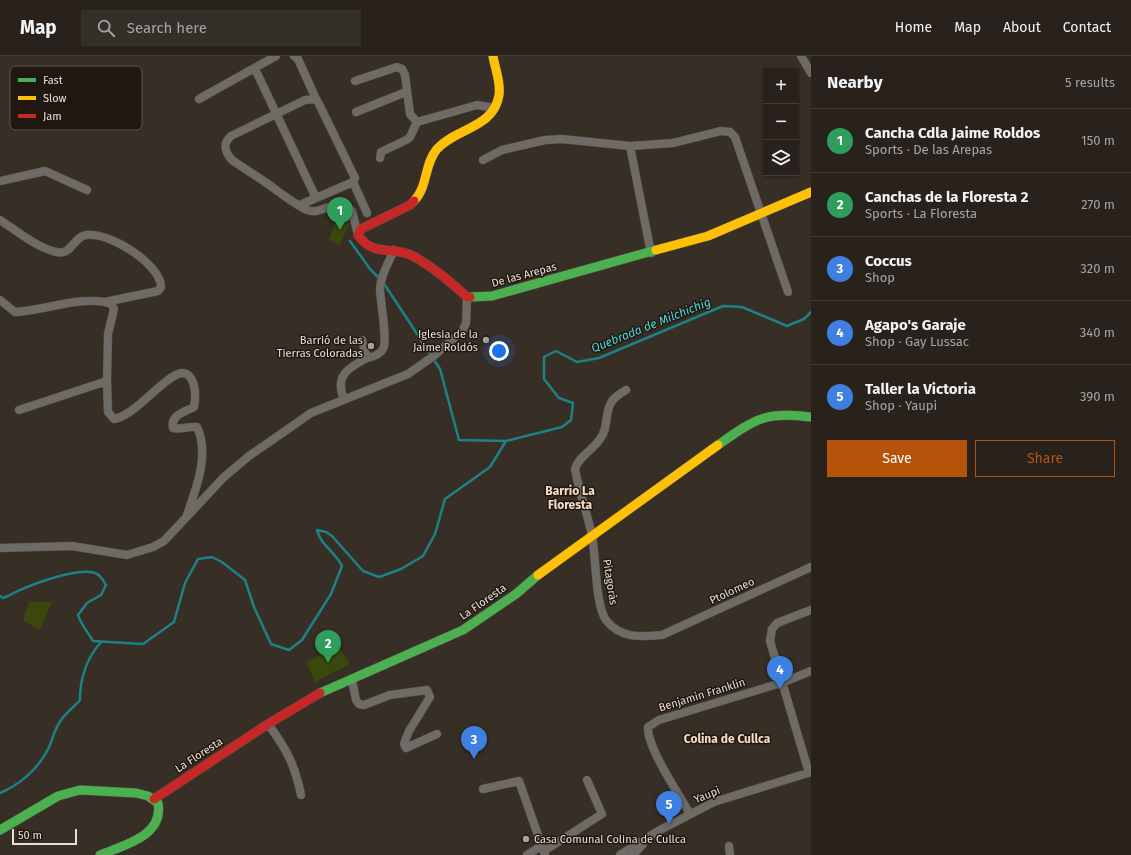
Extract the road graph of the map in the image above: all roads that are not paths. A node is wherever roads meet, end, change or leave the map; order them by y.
1 (276, 56) edge
2 (294, 56) edge
3 (493, 56) edge
4 (801, 56) edge
5 (811, 72) edge
6 (257, 73) dead end
7 (355, 81) dead end
8 (406, 92) junction
9 (199, 99) dead end
10 (316, 99) junction
11 (495, 108) junction
12 (356, 112) dead end
13 (277, 115) junction
14 (417, 122) junction
15 (630, 146) junction
16 (380, 158) dead end
17 (483, 160) dead end
18 (0, 181) edge
19 (353, 182) junction
20 (87, 190) dead end
21 (811, 192) edge
22 (316, 198) junction
23 (300, 205) junction
24 (367, 212) dead end
25 (762, 214) junction
26 (0, 220) edge
27 (358, 236) junction
28 (394, 250) junction
29 (651, 253) junction
30 (788, 292) dead end
31 (466, 297) junction
32 (0, 300) edge
33 (105, 302) junction
34 (362, 340) dead end
35 (367, 358) junction
36 (107, 381) junction
37 (626, 390) dead end
38 (344, 399) junction
39 (19, 410) dead end
40 (811, 417) edge
41 (186, 518) junction
42 (592, 535) junction
43 (0, 548) edge
44 (811, 567) edge
45 (811, 610) edge
46 (662, 635) joint
47 (811, 671) edge
48 (352, 680) junction
49 (784, 682) junction
50 (268, 724) junction
51 (437, 734) dead end
52 (810, 772) edge
53 (587, 780) dead end
54 (483, 789) dead end
55 (301, 795) dead end
56 (154, 799) junction
57 (690, 814) junction
58 (0, 830) edge
59 (658, 831) junction
60 (729, 846) dead end
61 (544, 851) edge
62 (100, 855) edge
63 (527, 855) edge
64 (620, 855) edge
65 (633, 855) edge
66 (730, 855) edge

1 - 9 street
2 - 10 street
3 - 11 street
4 - 5 street
6 - 13 street
7 - 8 street
8 - 12 street
8 - 14 street
10 - 13 street
10 - 19 street
11 - 14 street
11 - 27 street
13 - 22 street
13 - 23 street
14 - 16 street
15 - 17 street
15 - 25 street
15 - 29 street
18 - 20 street
19 - 22 street
19 - 24 street
21 - 25 street, De las Arepas
22 - 23 street
23 - 27 street
25 - 29 street, De las Arepas
25 - 30 street
26 - 33 street
27 - 28 street
28 - 31 street
28 - 35 street
29 - 31 street, De las Arepas
31 - 38 street
32 - 33 street
33 - 36 street
34 - 35 street
35 - 38 street
36 - 39 street
36 - 41 street
37 - 42 street, Pitagorás
38 - 41 street
40 - 42 street, La Floresta
41 - 43 street
42 - 46 street, Pitagorás
42 - 48 street, La Floresta
44 - 46 street, Ptolomeo
45 - 49 street
47 - 49 street, Benjamin Franklin
48 - 50 street, La Floresta
48 - 51 street
49 - 52 street
49 - 57 street, Benjamin Franklin
50 - 55 street
50 - 56 street, La Floresta
52 - 57 street, Yaupi
53 - 61 street
54 - 61 street
56 - 58 street
56 - 62 street
57 - 59 street, Yaupi
59 - 64 street, Yaupi
59 - 65 street
60 - 66 street
61 - 63 street

